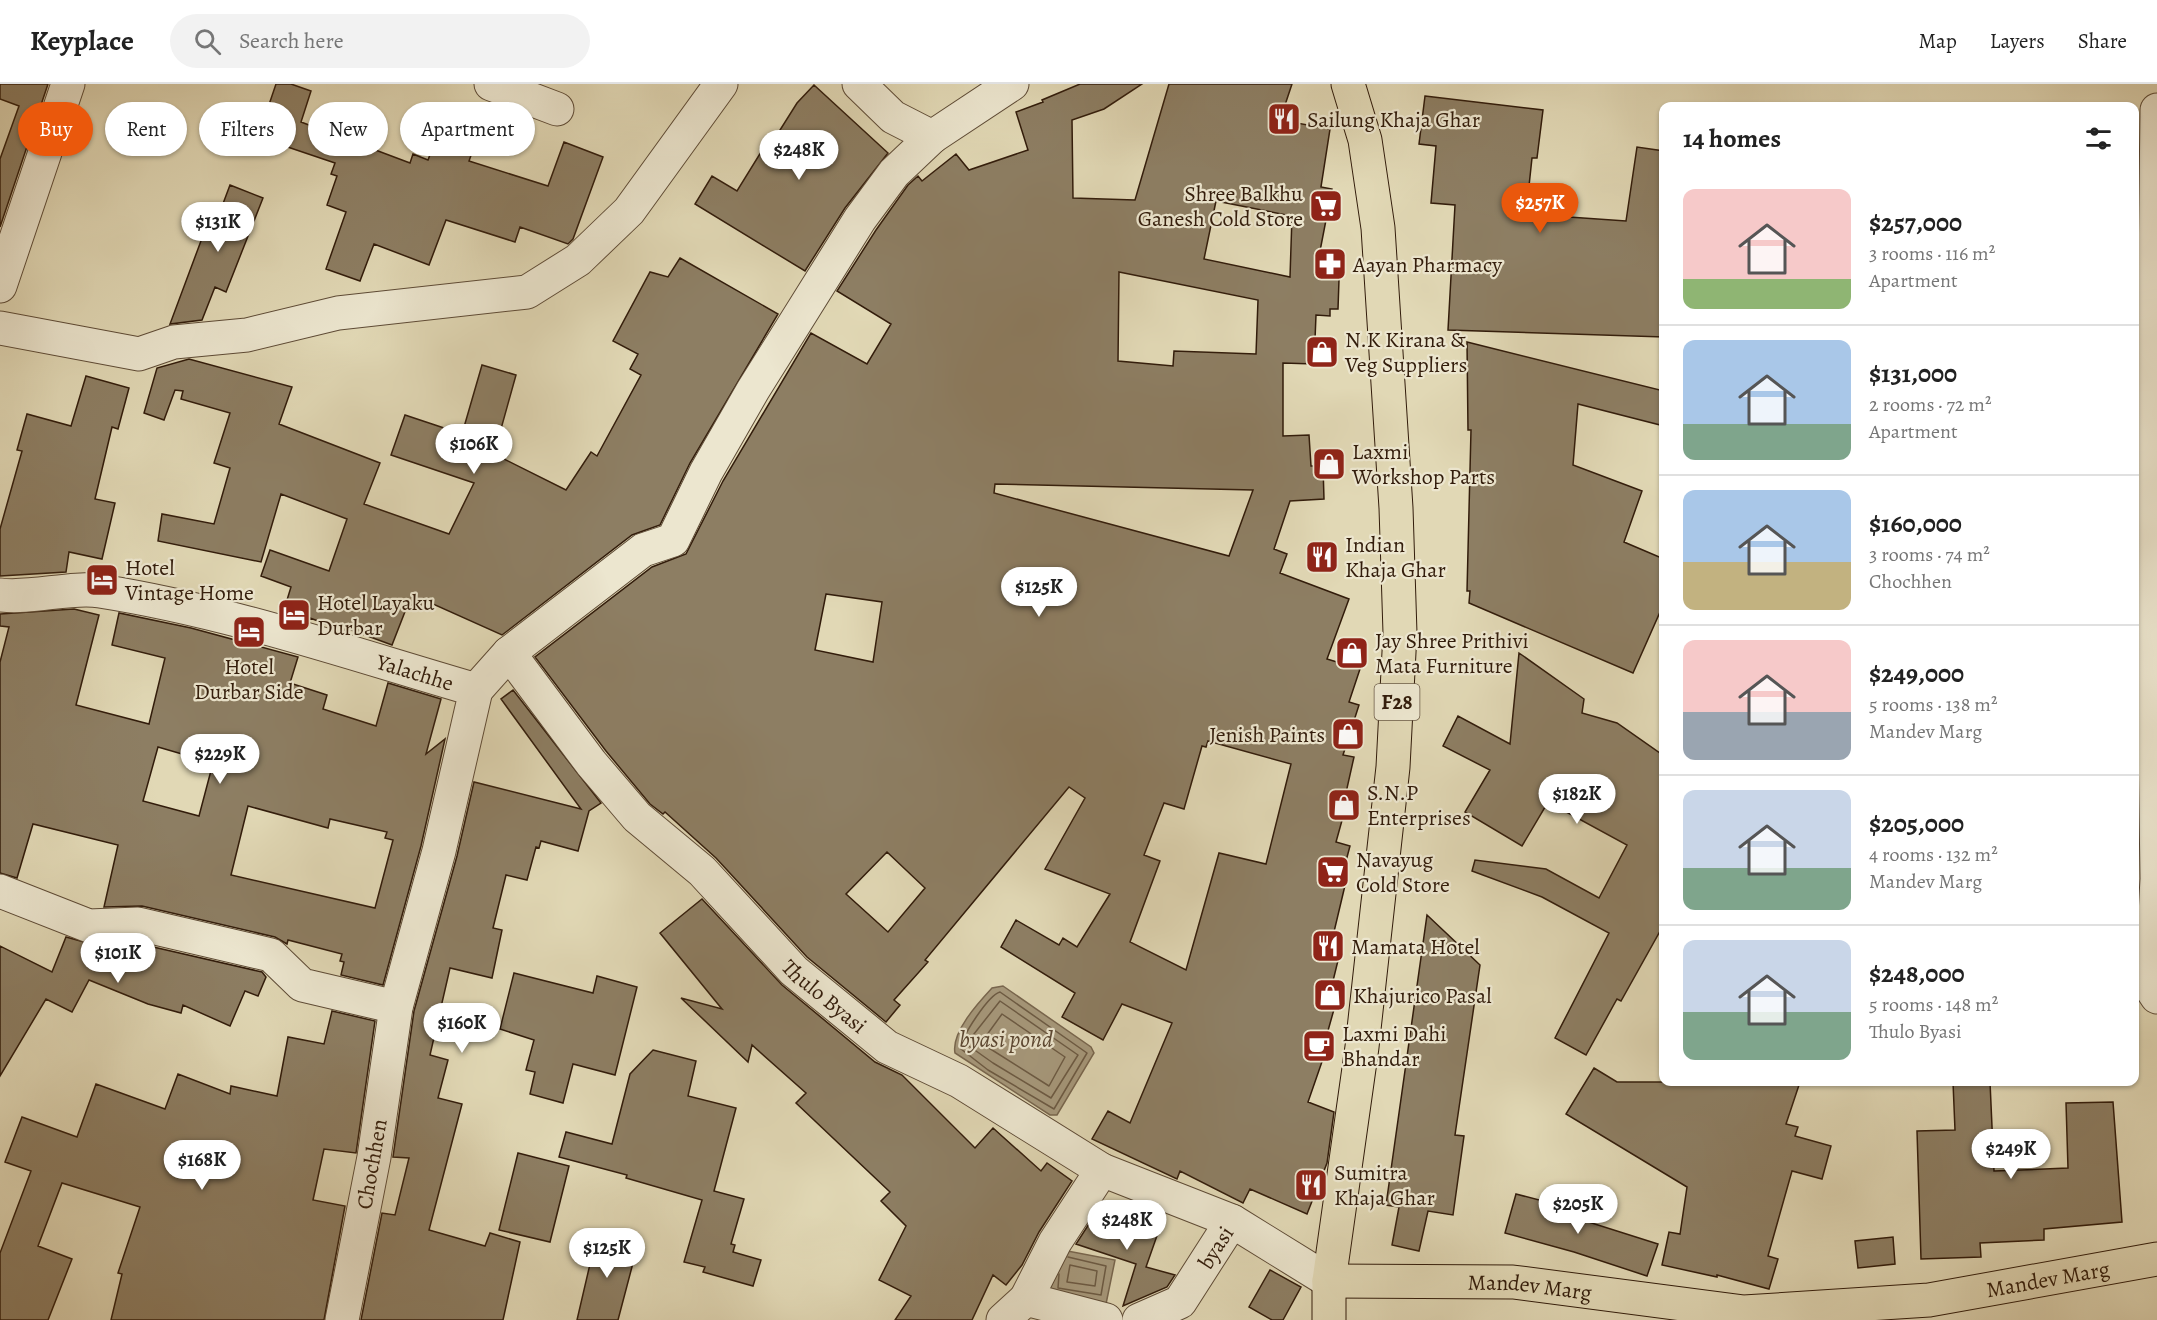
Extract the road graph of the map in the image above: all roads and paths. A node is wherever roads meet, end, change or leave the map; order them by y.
1 (68, 84) edge
2 (491, 84) edge
3 (721, 84) edge
4 (859, 84) edge
5 (1012, 84) edge
6 (1348, 84) edge
7 (557, 109) dead end
8 (2157, 110) edge
9 (932, 137) junction
10 (0, 286) edge
11 (0, 328) edge
12 (2154, 525) edge
13 (0, 595) edge
14 (509, 653) junction
15 (476, 690) junction
16 (0, 891) edge
17 (2157, 997) edge
18 (396, 1007) junction
19 (1102, 1170) junction
20 (1232, 1221) junction
21 (2157, 1259) edge
22 (1329, 1281) junction
23 (1015, 1310) edge
24 (342, 1320) edge
25 (1106, 1320) edge
26 (1140, 1320) edge
27 (1329, 1320) edge

1 - 10 street
2 - 7 street
3 - 11 street
4 - 9 street
5 - 9 street
6 - 22 main road, F28
8 - 12 street
9 - 14 street
12 - 17 street
13 - 15 street, Yalachhe
14 - 15 street
14 - 19 street, Thulo Byasi
15 - 18 street, Yalachhe
16 - 18 street
18 - 24 street, Chochhen
19 - 20 street, Thulo Byasi
19 - 23 street
20 - 22 street, byasi
20 - 26 street, byasi
21 - 22 main road, Mandev Marg
22 - 27 main road, F28
23 - 25 street

